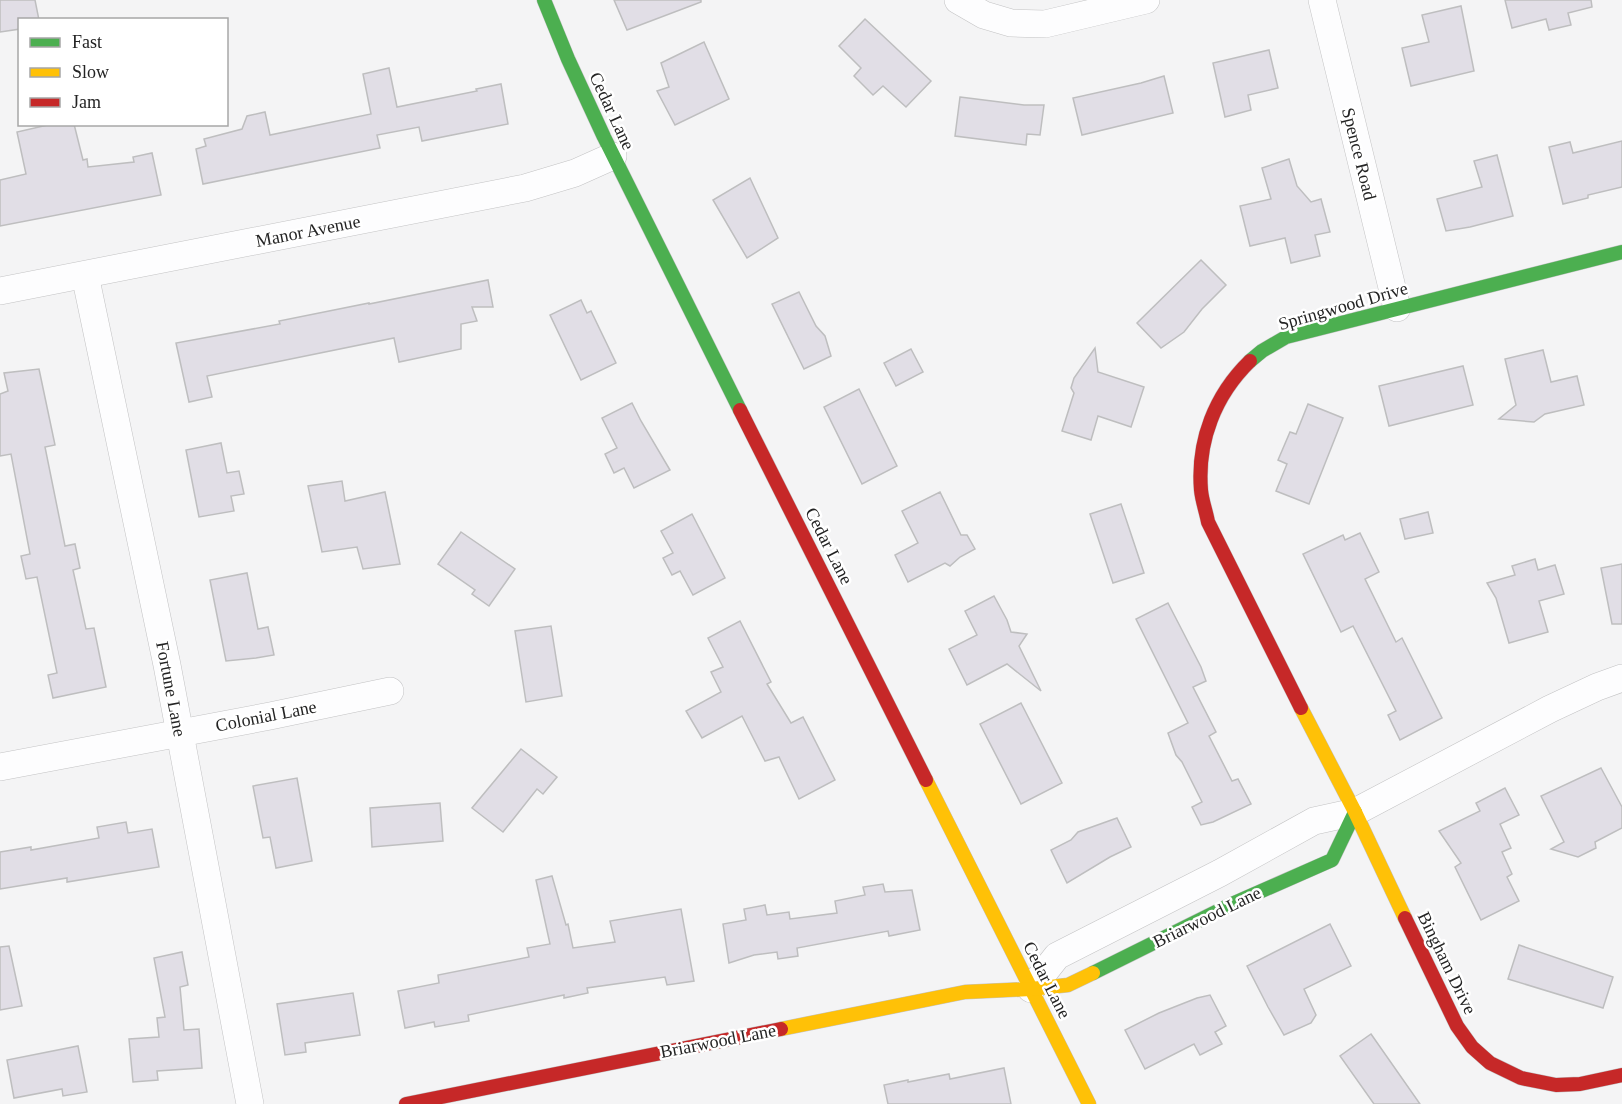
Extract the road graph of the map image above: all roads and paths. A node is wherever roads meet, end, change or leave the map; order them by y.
1 (544, 0) edge
2 (958, 0) edge
3 (1146, 0) edge
4 (1322, 0) edge
5 (613, 156) junction
6 (1622, 252) edge
7 (85, 275) junction
8 (0, 291) edge
9 (1397, 308) junction
10 (1622, 678) edge
11 (390, 691) dead end
12 (180, 733) junction
13 (0, 767) edge
14 (1355, 812) junction
15 (1031, 989) junction
16 (1622, 1075) edge
17 (250, 1104) edge
18 (406, 1104) edge
19 (1089, 1104) edge

1 - 5 street, Cedar Lane
2 - 3 street
4 - 9 street, Spence Road
5 - 7 street, Manor Avenue
5 - 15 street, Cedar Lane
6 - 9 street, Springwood Drive
7 - 8 street, Manor Avenue
7 - 12 street, Fortune Lane
9 - 14 street, Springwood Drive
10 - 14 street, Briarwood Lane
11 - 12 street, Colonial Lane
12 - 13 street, Colonial Lane
12 - 17 street, Fortune Lane
14 - 15 street, Briarwood Lane
14 - 15 street, Briarwood Lane
14 - 16 street, Bingham Drive
15 - 18 street, Briarwood Lane
15 - 19 street, Cedar Lane

